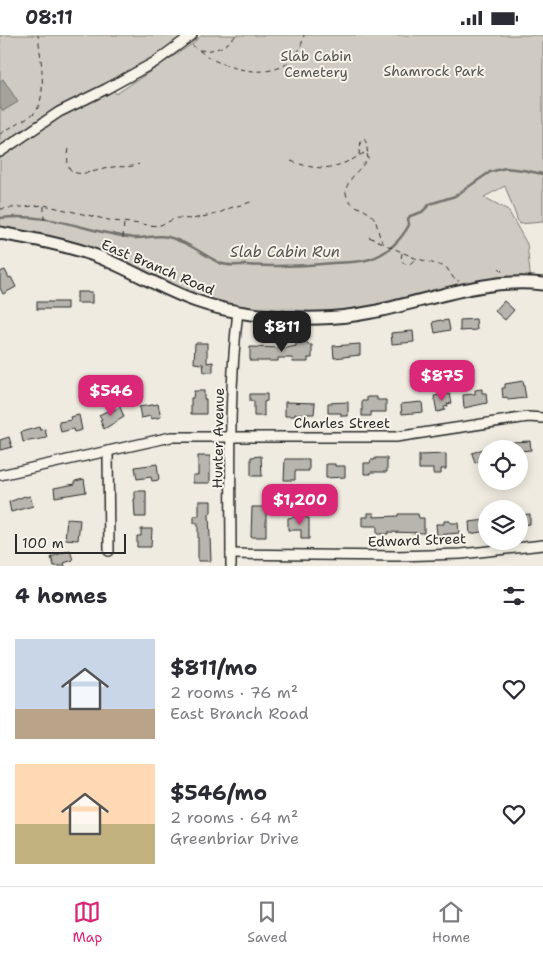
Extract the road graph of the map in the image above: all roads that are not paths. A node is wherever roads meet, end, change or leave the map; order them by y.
1 (192, 35) edge
2 (0, 152) edge
3 (0, 233) edge
4 (543, 284) edge
5 (238, 311) junction
6 (543, 418) edge
7 (230, 437) junction
8 (108, 451) junction
9 (0, 475) edge
10 (543, 545) edge
11 (109, 551) dead end
12 (231, 554) junction
13 (231, 566) edge

1 - 2 street
3 - 5 main road, East Branch Road
4 - 5 main road, East Branch Road
5 - 7 street, Hunter Avenue
6 - 7 street, Charles Street
7 - 8 street, Charles Street
7 - 12 street, Hunter Avenue
8 - 9 street, Charles Street
8 - 11 street
10 - 12 street, Edward Street
12 - 13 street, Hunter Avenue

